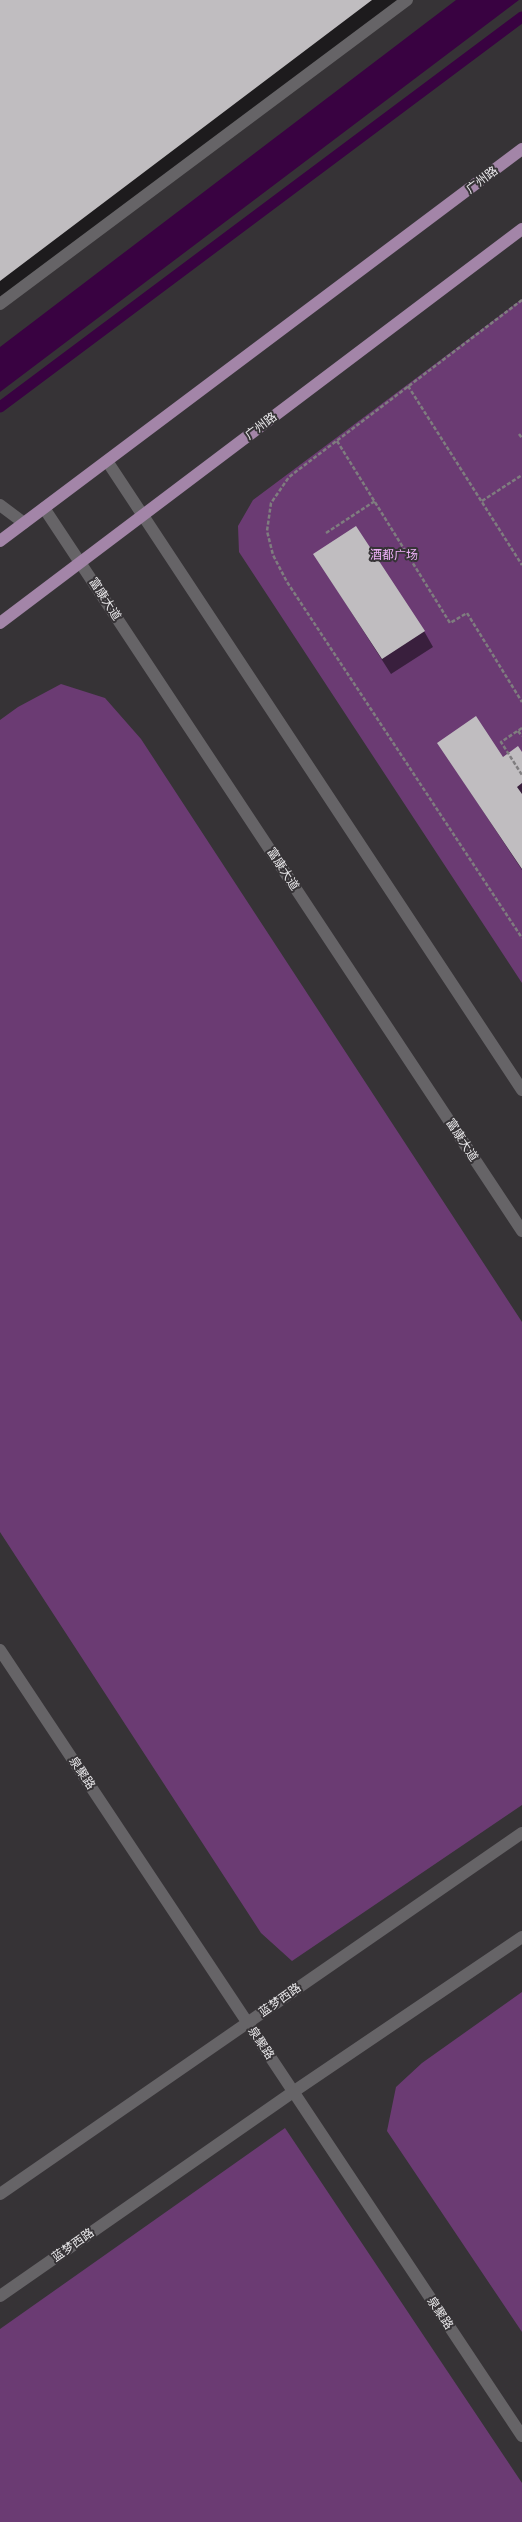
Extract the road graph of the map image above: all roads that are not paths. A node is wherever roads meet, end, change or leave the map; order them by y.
1 (407, 0) edge
2 (522, 149) edge
3 (522, 229) edge
4 (0, 304) edge
5 (107, 461) junction
6 (0, 505) edge
7 (44, 508) junction
8 (143, 515) junction
9 (24, 523) junction
10 (0, 541) edge
11 (81, 562) junction
12 (0, 623) edge
13 (522, 1090) edge
14 (522, 1231) edge
15 (0, 1650) edge
16 (522, 1834) edge
17 (522, 1937) edge
18 (247, 2022) junction
19 (293, 2092) junction
20 (0, 2194) edge
21 (0, 2296) edge
22 (522, 2436) edge

1 - 4 street
2 - 5 main road, 广州路
3 - 8 main road, 广州路
5 - 7 main road, 广州路
5 - 8 street
6 - 9 street
7 - 9 main road, 广州路
7 - 11 street, 富康大道
8 - 11 main road, 广州路
8 - 13 street
9 - 10 main road, 广州路
11 - 12 main road, 广州路
11 - 14 street, 富康大道
15 - 18 street, 泉聚路
16 - 18 street, 蓝梦西路
17 - 19 street, 蓝梦西路
18 - 19 street, 泉聚路
18 - 20 street, 蓝梦西路
19 - 21 street, 蓝梦西路
19 - 22 street, 泉聚路

